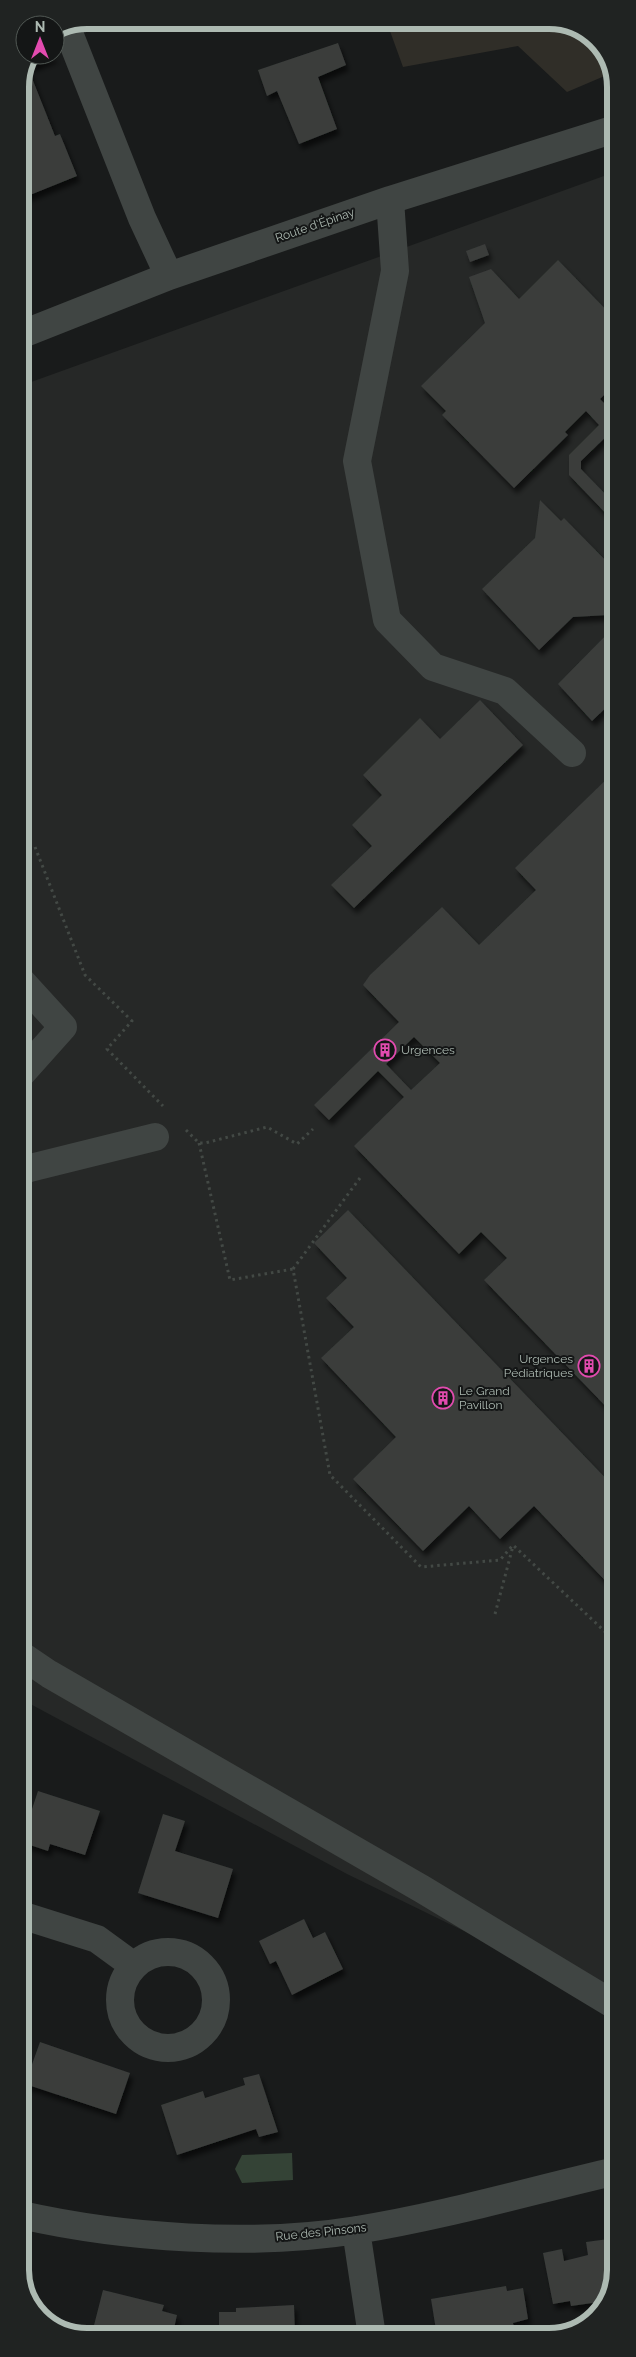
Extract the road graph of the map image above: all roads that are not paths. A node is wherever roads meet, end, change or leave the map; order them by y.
1 (69, 32) edge
2 (607, 132) edge
3 (390, 200) junction
4 (169, 276) junction
5 (29, 331) edge
6 (572, 753) dead end
7 (29, 991) edge
8 (29, 1065) edge
9 (154, 1137) dead end
10 (29, 1168) edge
11 (29, 1660) edge
12 (29, 1918) edge
13 (134, 1966) dead end
14 (607, 2001) edge
15 (607, 2173) edge
16 (29, 2217) edge
17 (356, 2230) junction
18 (371, 2328) edge

1 - 4 street
2 - 3 street, Route d'Épinay
3 - 4 street, Route d'Épinay
3 - 6 street
4 - 5 street, Route d'Épinay
7 - 8 street
9 - 10 street
11 - 14 street
12 - 13 street
15 - 17 street, Rue des Pinsons
16 - 17 street, Rue des Pinsons
17 - 18 street

